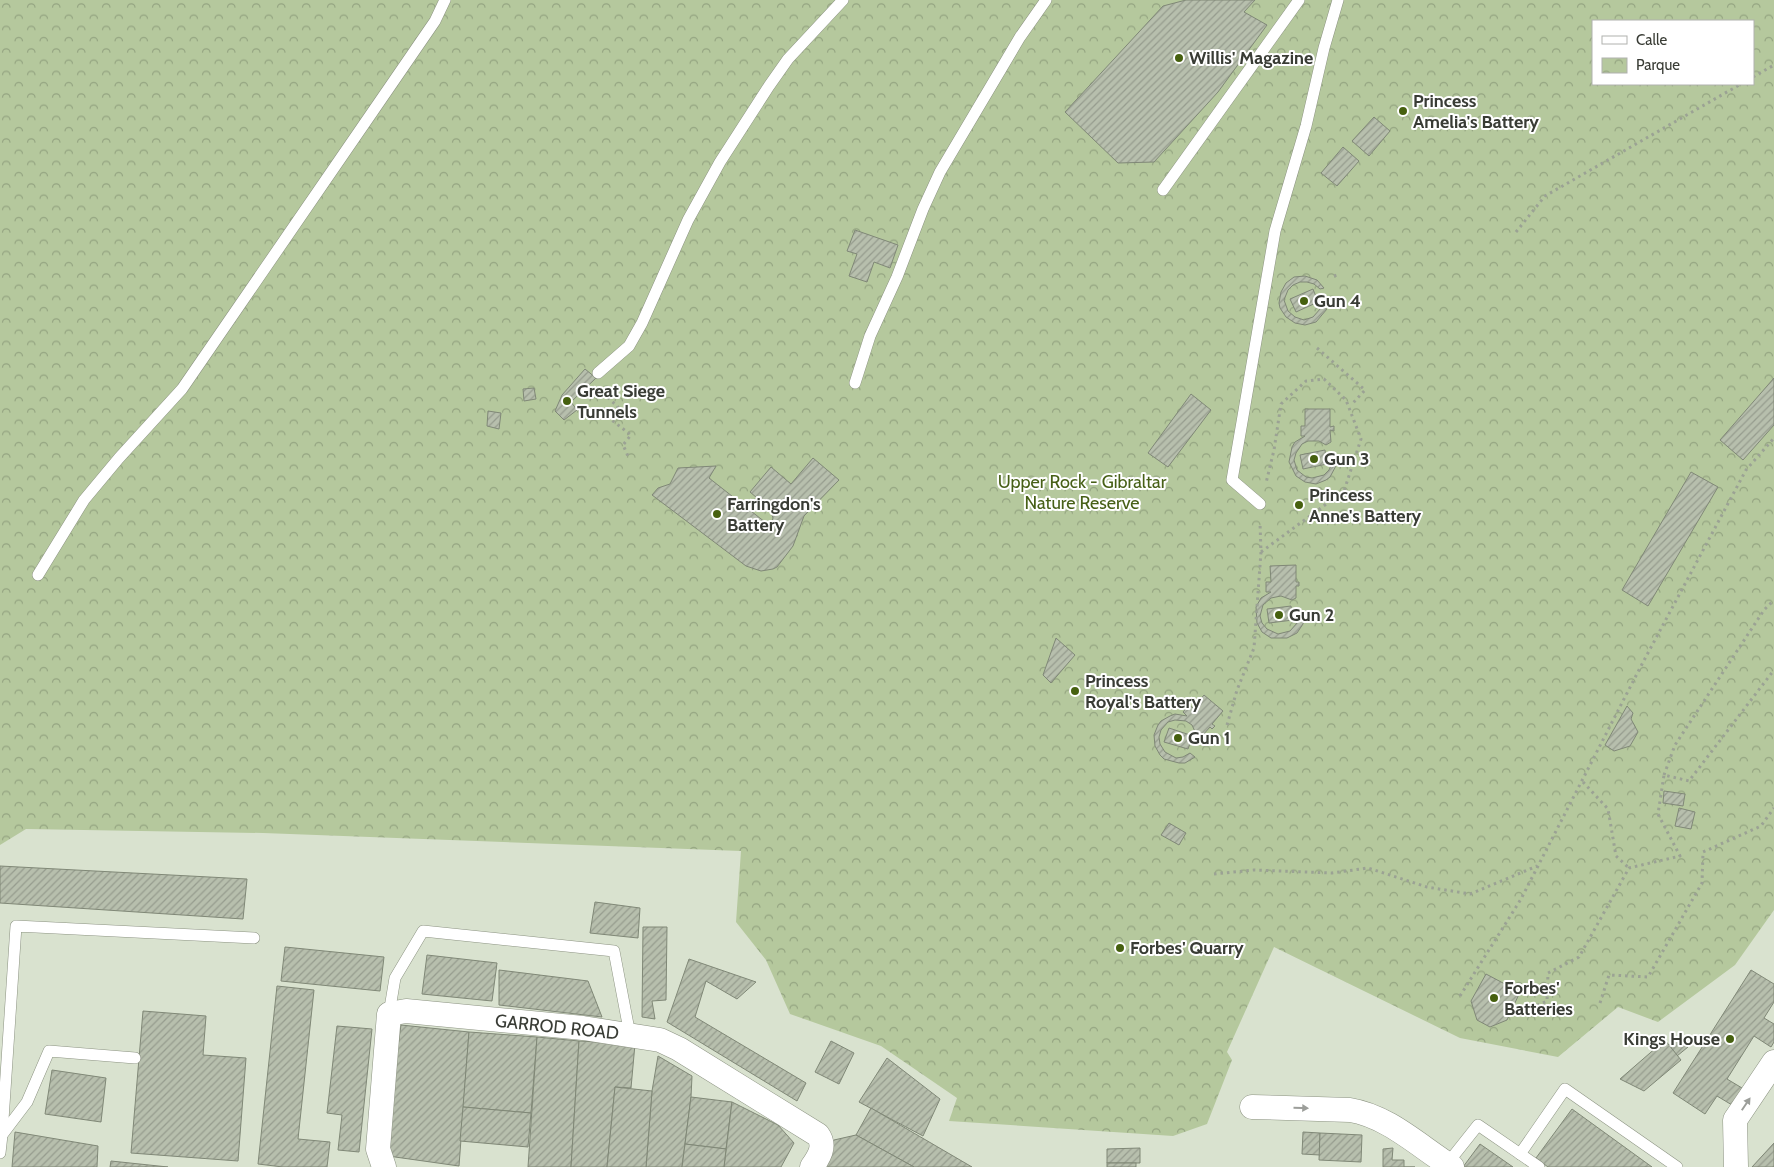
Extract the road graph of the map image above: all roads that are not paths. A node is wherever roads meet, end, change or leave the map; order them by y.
1 (444, 0) edge
2 (843, 0) edge
3 (1046, 0) edge
4 (1299, 0) edge
5 (1338, 0) edge
6 (1163, 190) dead end
7 (598, 372) dead end
8 (855, 383) dead end
9 (1260, 504) road end
10 (38, 575) dead end
11 (254, 938) dead end
12 (389, 1014) junction
13 (630, 1035) junction
14 (135, 1058) dead end
15 (1774, 1062) edge
16 (1252, 1107) dead end
17 (2, 1135) junction
18 (0, 1153) edge
19 (1520, 1154) junction
20 (1450, 1165) edge
21 (384, 1167) edge
22 (812, 1167) edge
23 (1539, 1167) edge
24 (1677, 1167) edge
25 (1736, 1167) edge

1 - 10 lane
2 - 7 lane
3 - 8 lane
4 - 6 lane
5 - 9 lane
11 - 17 lane
12 - 13 street, GARROD ROAD
12 - 13 lane
12 - 21 street
13 - 22 street, GARROD ROAD
14 - 17 lane
25 -> 15 street
16 -> 20 street
17 - 18 lane
19 - 20 lane
19 - 23 lane
19 - 24 lane

